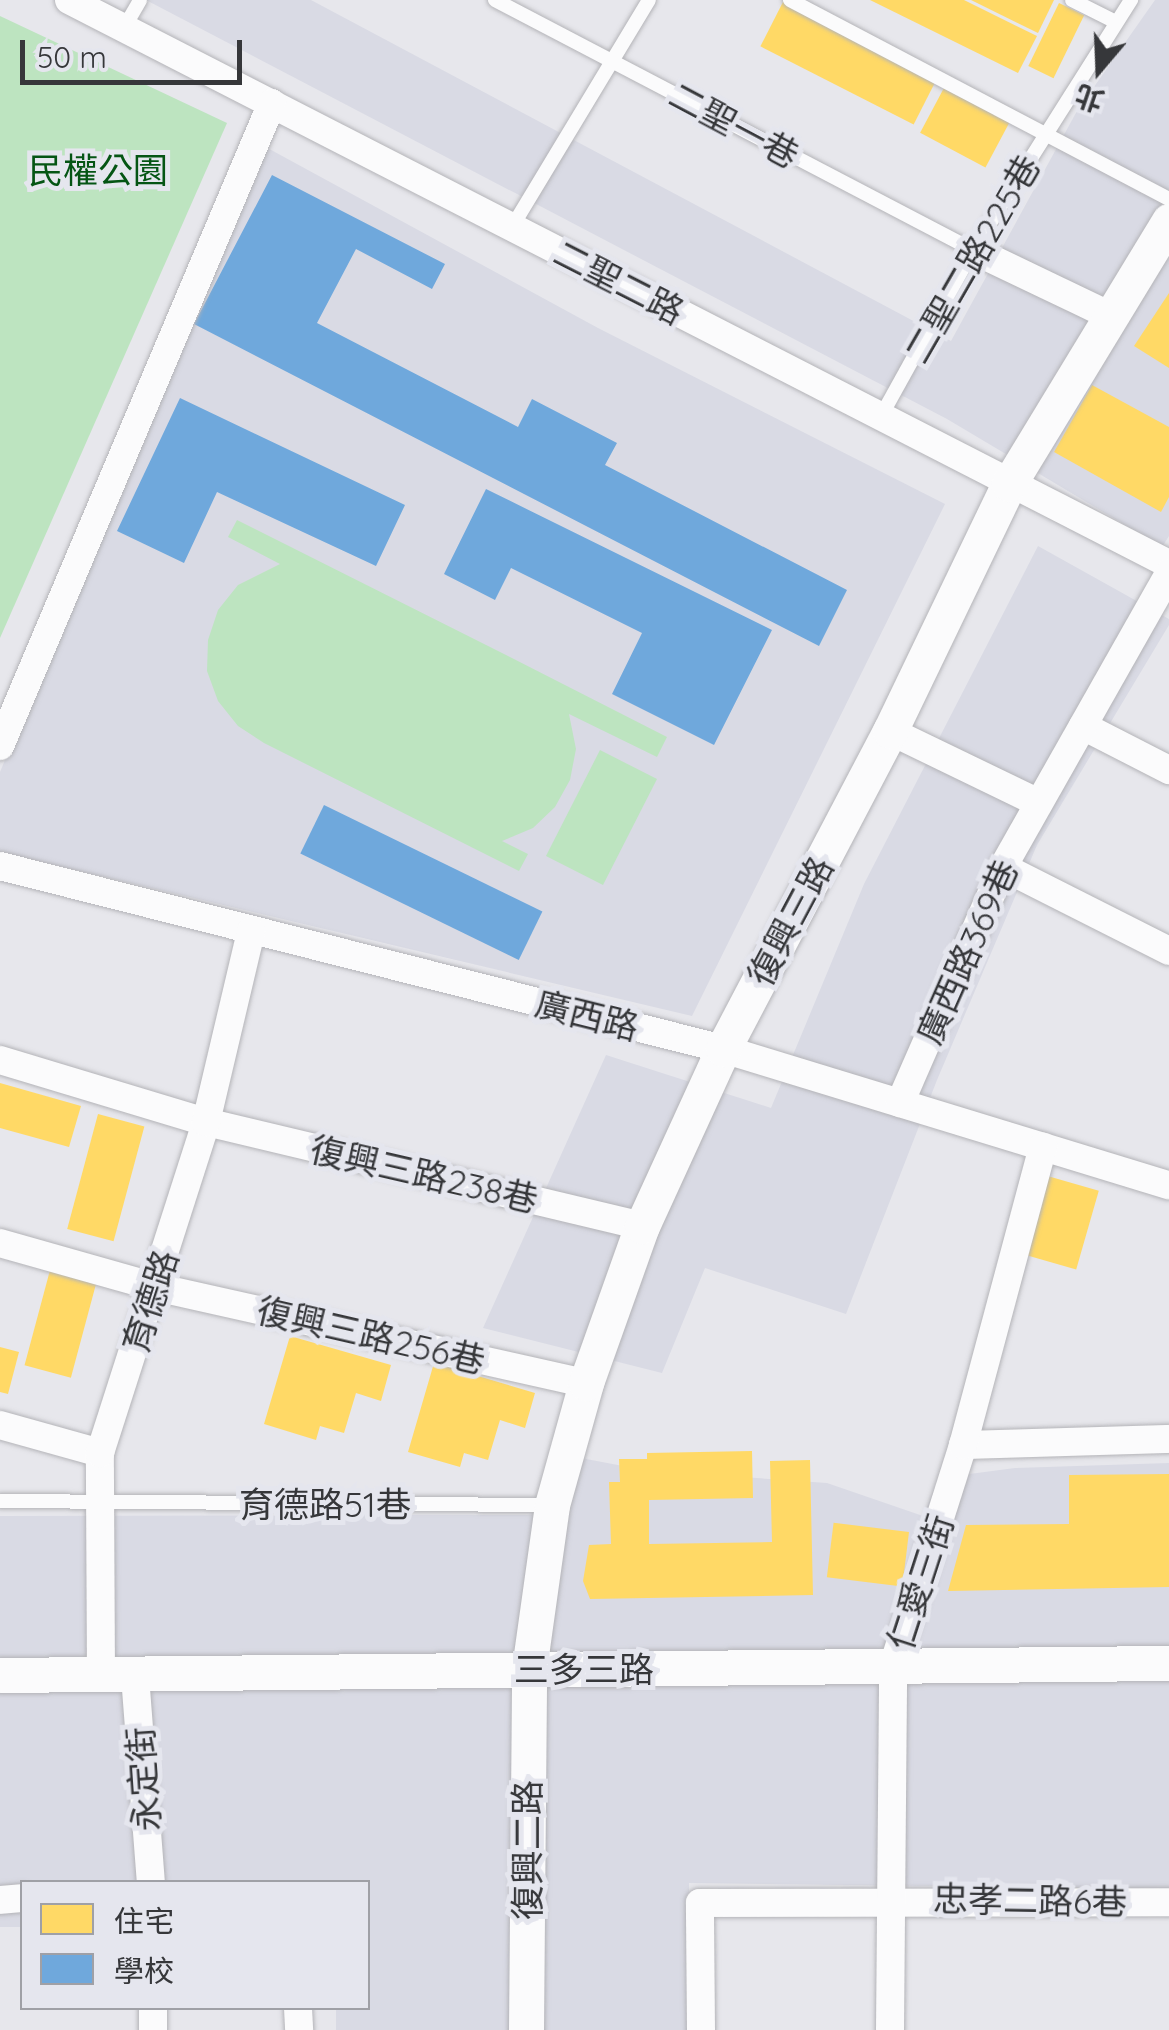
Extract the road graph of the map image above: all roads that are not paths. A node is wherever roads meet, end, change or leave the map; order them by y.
1 (69, 0) edge
2 (140, 0) edge
3 (495, 0) edge
4 (649, 0) edge
5 (790, 0) edge
6 (1072, 0) edge
7 (1131, 0) edge
8 (1116, 22) junction
9 (124, 28) junction
10 (612, 61) junction
11 (272, 103) junction
12 (1044, 134) junction
13 (1169, 199) edge
14 (1169, 221) edge
15 (512, 227) junction
16 (973, 250) junction
17 (1111, 316) junction
18 (880, 418) junction
19 (1009, 484) junction
20 (1169, 564) edge
21 (1169, 573) edge
22 (1083, 726) junction
23 (890, 731) junction
24 (0, 746) edge
25 (1169, 770) edge
26 (1039, 803) junction
27 (0, 866) edge
28 (1003, 867) junction
29 (251, 931) junction
30 (1169, 951) edge
31 (722, 1049) junction
32 (0, 1060) edge
33 (900, 1103) junction
34 (206, 1122) junction
35 (1044, 1147) junction
36 (1169, 1185) edge
37 (642, 1226) junction
38 (0, 1243) edge
39 (155, 1287) junction
40 (586, 1383) junction
41 (0, 1424) edge
42 (1169, 1439) edge
43 (964, 1445) junction
44 (100, 1453) junction
45 (0, 1501) edge
46 (98, 1502) junction
47 (552, 1505) junction
48 (1169, 1663) edge
49 (893, 1666) junction
50 (530, 1669) junction
51 (0, 1674) edge
52 (118, 1676) junction
53 (151, 1880) edge
54 (890, 1899) junction
55 (1169, 1902) edge
56 (526, 2030) edge
57 (701, 2030) edge
58 (890, 2030) edge

1 - 9 street, 二聖二路
2 - 9 lane
3 - 10 lane, 二聖一巷
4 - 10 lane
5 - 12 lane
6 - 8 lane
7 - 8 lane, 二聖二路225巷
8 - 12 lane, 二聖二路225巷
9 - 11 street, 二聖二路
10 - 15 lane
10 - 16 lane, 二聖一巷
11 - 15 street, 二聖二路
11 - 24 street
12 - 13 lane
12 - 16 lane, 二聖二路225巷
14 - 17 street, 復興三路
15 - 18 street, 二聖二路
16 - 17 street
16 - 18 lane, 二聖二路225巷
17 - 19 street, 復興三路
18 - 19 street, 二聖二路
19 - 20 street, 二聖二路
19 - 23 street, 復興三路
21 - 22 street, 廣西路369巷
22 - 25 street
22 - 26 street, 廣西路369巷
23 - 26 street
23 - 31 street, 復興三路
26 - 28 street, 廣西路369巷
27 - 29 street, 廣西路
28 - 30 street
28 - 33 street, 廣西路369巷
29 - 31 street, 廣西路
29 - 34 street, 育德路
31 - 33 street, 廣西路
31 - 37 street, 復興三路
32 - 34 street, 復興三路238巷
33 - 35 street, 廣西路
34 - 37 street, 復興三路238巷
34 - 39 street, 育德路
35 - 36 street, 廣西路
35 - 43 street, 仁愛三街
37 - 40 street, 復興三路
38 - 39 street, 復興三路256巷
39 - 40 street, 復興三路256巷
39 - 44 street, 育德路
40 - 47 street, 復興三路
41 - 44 street
42 - 43 street
43 - 49 street, 仁愛三街
44 - 46 street, 育德路
45 - 46 lane, 育德路51巷
46 - 47 lane, 育德路51巷
46 - 52 street, 育德路
47 - 50 street, 復興三路
48 - 49 street, 三多三路
49 - 50 street, 三多三路
49 - 54 street, 仁愛三街
50 - 52 street, 三多三路
50 - 56 street, 復興二路
51 - 52 street, 三多三路
52 - 53 street, 永定街
54 - 55 street, 忠孝二路6巷
54 - 57 street, 忠孝二路6巷
54 - 58 street, 仁愛三街

